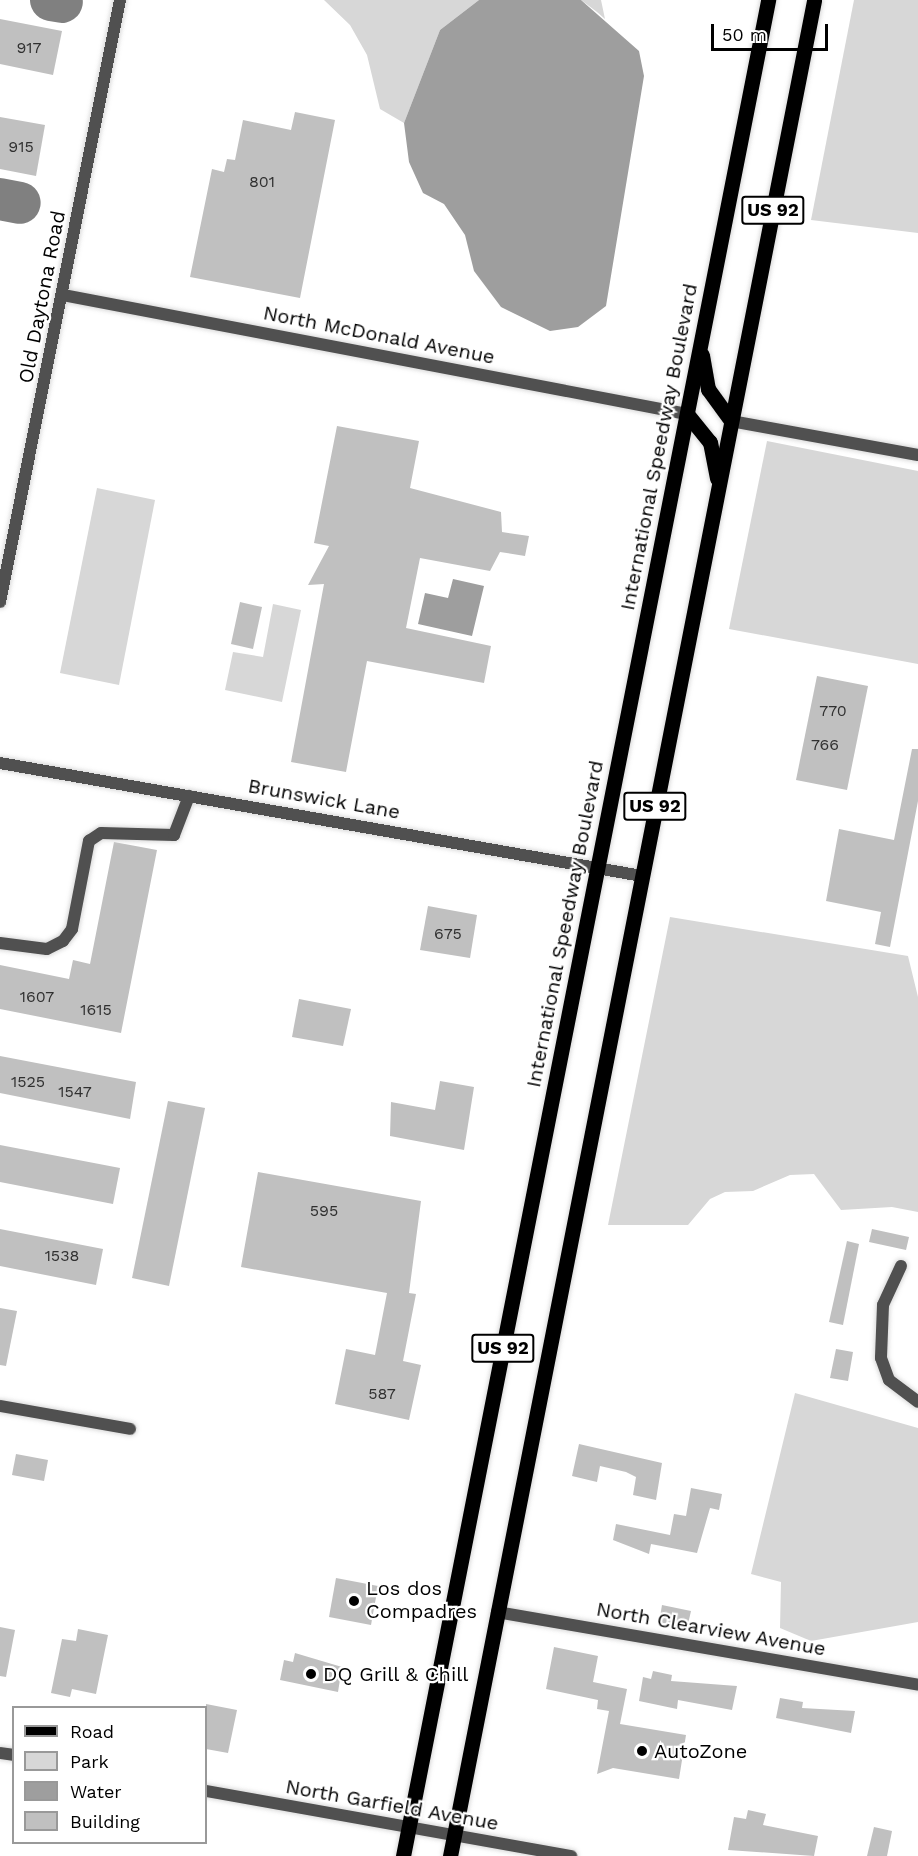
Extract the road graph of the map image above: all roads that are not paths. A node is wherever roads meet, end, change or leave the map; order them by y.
1 (120, 0) edge
2 (768, 0) edge
3 (814, 0) edge
4 (63, 295) junction
5 (700, 346) junction
6 (687, 414) junction
7 (731, 421) junction
8 (918, 455) edge
9 (718, 487) junction
10 (0, 602) edge
11 (0, 764) edge
12 (189, 795) junction
13 (597, 866) junction
14 (642, 876) junction
15 (0, 943) edge
16 (901, 1266) dead end
17 (918, 1402) edge
18 (0, 1406) edge
19 (130, 1429) dead end
20 (497, 1612) junction
21 (918, 1685) edge
22 (207, 1791) edge
23 (408, 1829) junction
24 (454, 1837) junction
25 (403, 1856) edge
26 (450, 1856) edge
27 (571, 1856) edge

1 - 4 street, Old Daytona Road
2 - 5 main road, International Speedway Boulevard / US 92
3 - 7 main road, US 92
4 - 6 street, North McDonald Avenue
4 - 10 street, Old Daytona Road
5 - 6 main road, International Speedway Boulevard / US 92
5 - 7 main road
6 - 9 main road
6 - 13 main road, International Speedway Boulevard / US 92
7 - 8 street
7 - 9 main road, US 92
9 - 14 main road, US 92
11 - 12 street, Brunswick Lane
12 - 13 street, Brunswick Lane
12 - 15 street
13 - 14 street, Brunswick Lane
13 - 23 main road, International Speedway Boulevard / US 92
14 - 20 main road, US 92
16 - 17 street
18 - 19 street
20 - 21 street, North Clearview Avenue
20 - 24 main road, US 92
22 - 23 street, North Garfield Avenue
23 - 24 street, North Garfield Avenue
23 - 25 main road, International Speedway Boulevard / US 92
24 - 26 main road, US 92
24 - 27 street, North Garfield Avenue

